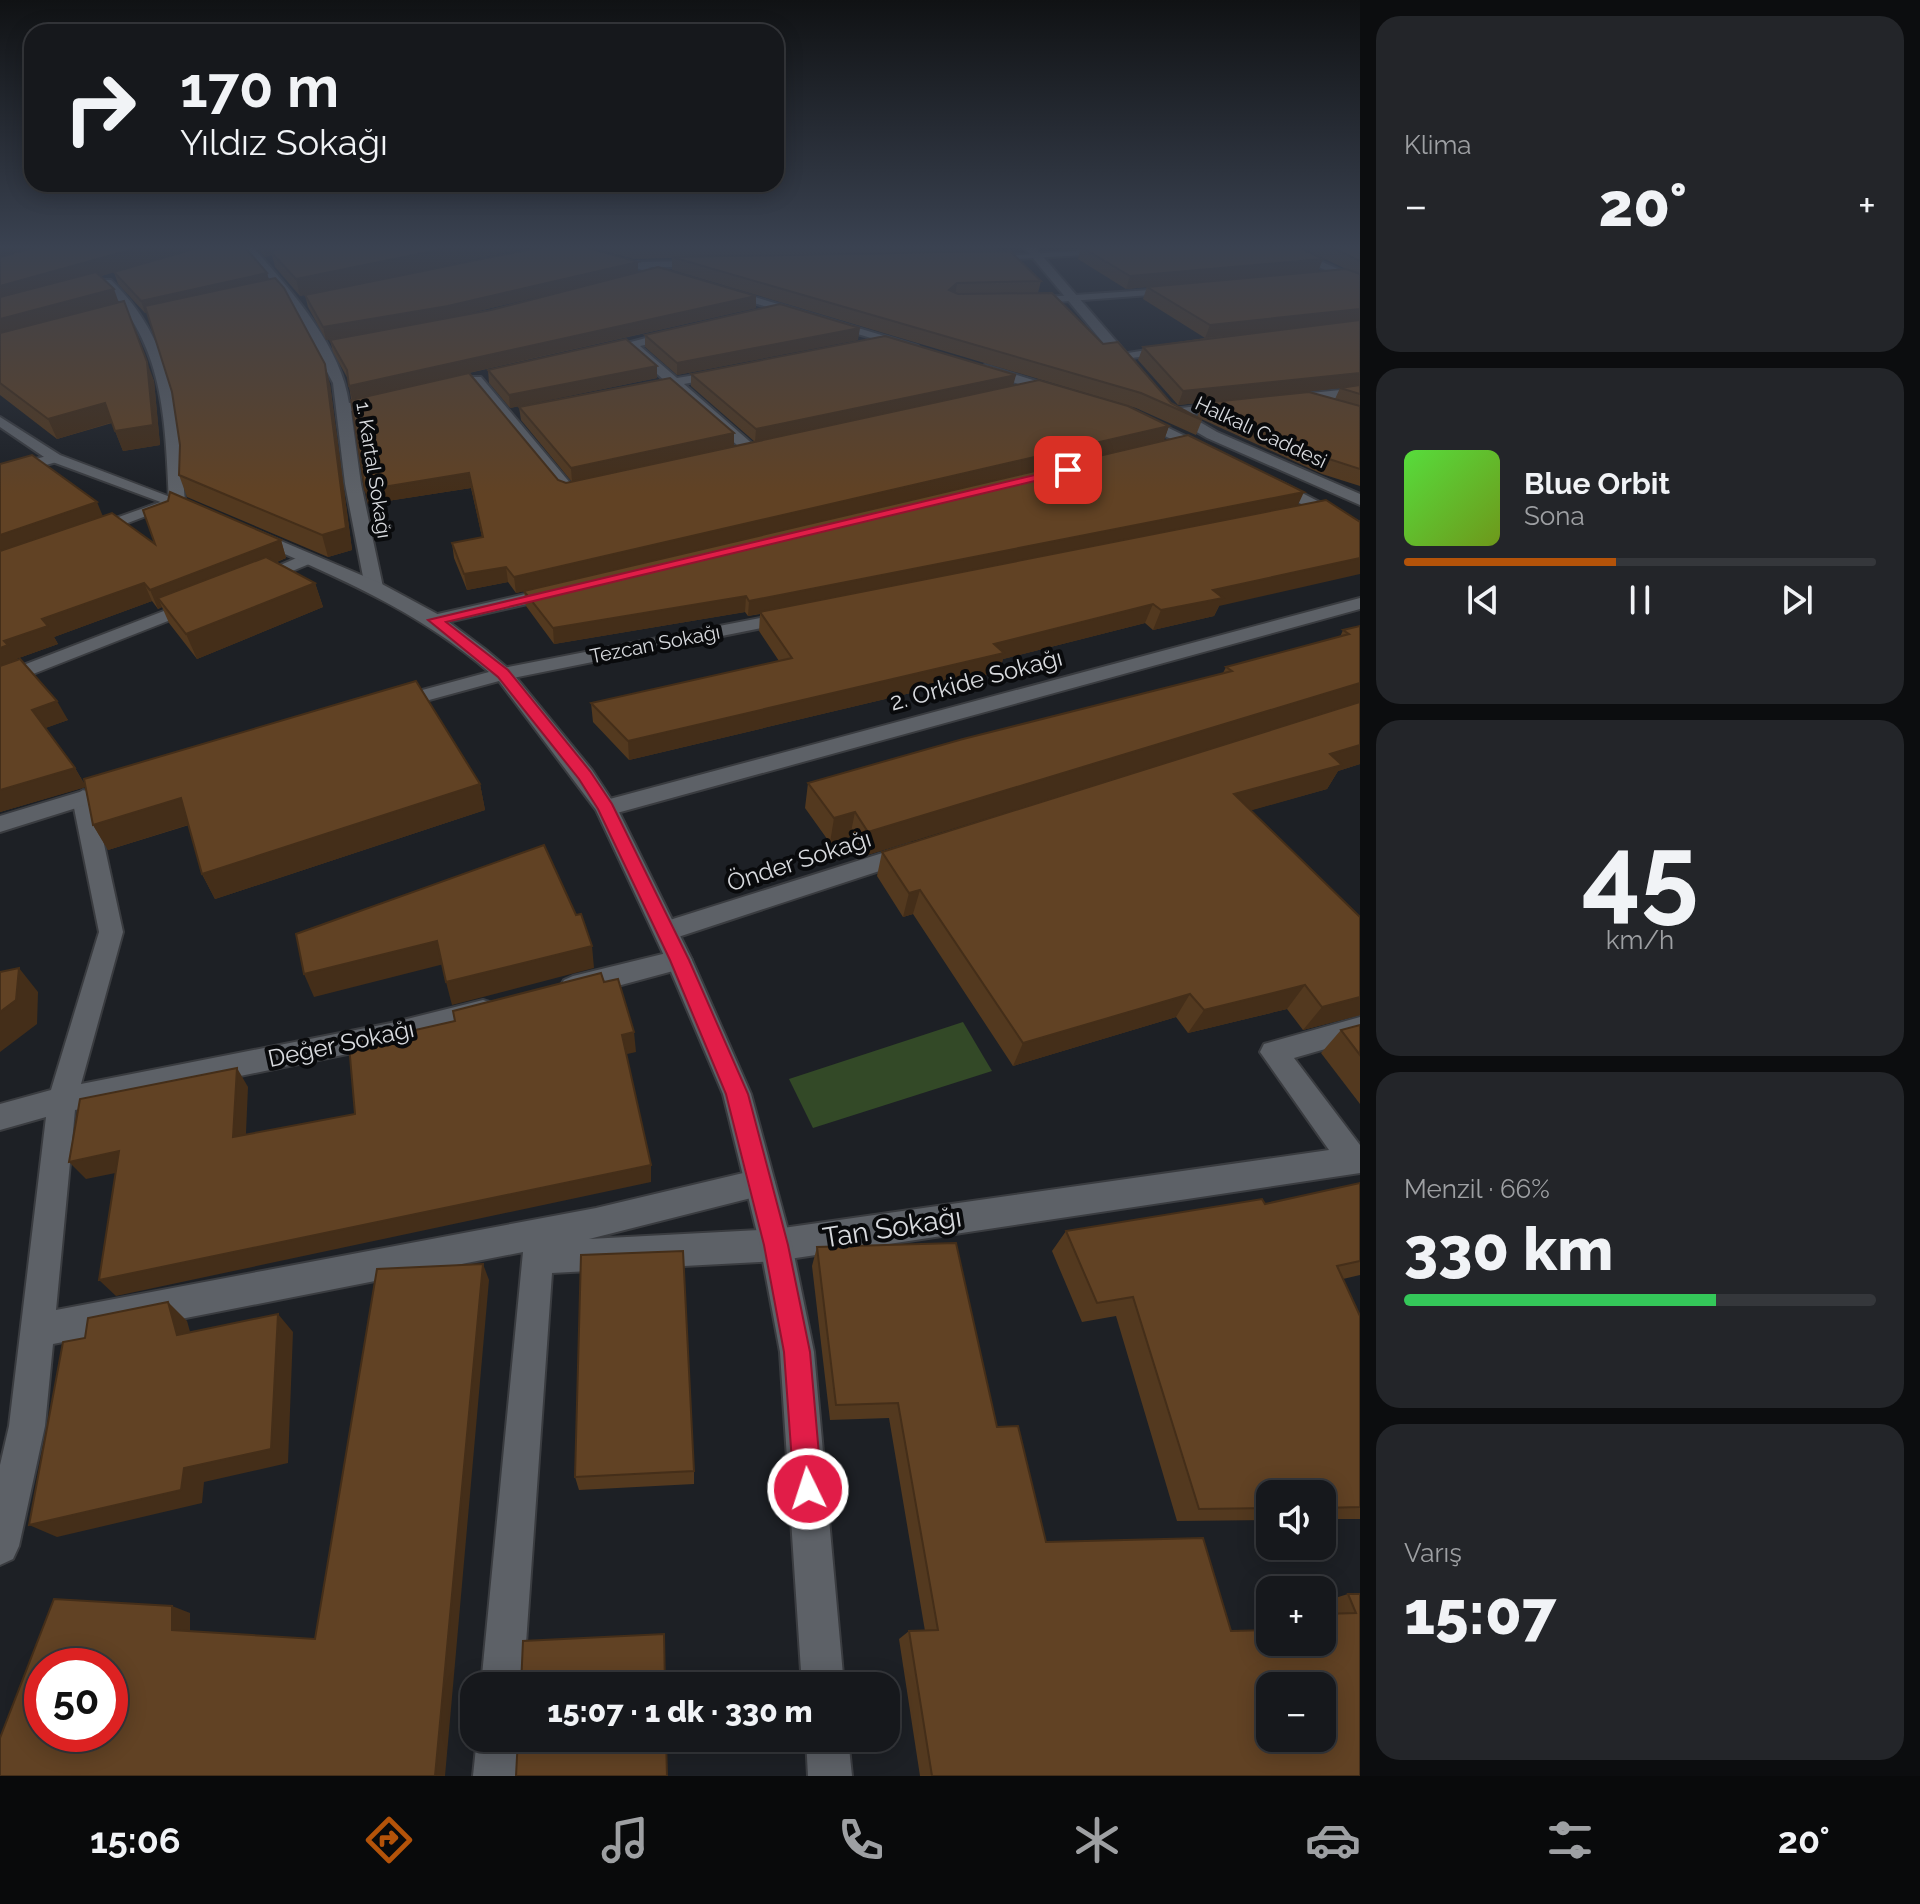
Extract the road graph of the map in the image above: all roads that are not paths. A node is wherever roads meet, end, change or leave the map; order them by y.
1 (146, 328) edge
2 (318, 328) edge
3 (851, 328) edge
4 (1097, 328) edge
5 (692, 330) edge
6 (888, 339) junction
7 (631, 345) junction
8 (858, 345) edge
9 (1185, 348) edge
10 (930, 352) edge
11 (584, 355) edge
12 (1122, 355) junction
13 (972, 365) edge
14 (737, 370) edge
15 (1141, 378) edge
16 (476, 380) edge
17 (677, 382) junction
18 (1043, 387) junction
19 (631, 392) edge
20 (1360, 392) edge
21 (1012, 394) edge
22 (402, 396) edge
23 (1073, 397) edge
24 (1298, 398) junction
25 (1282, 400) edge
26 (1251, 404) edge
27 (343, 409) junction
28 (1335, 410) edge
29 (1173, 413) junction
30 (0, 421) edge
31 (1188, 441) junction
32 (1158, 449) edge
33 (751, 450) edge
34 (55, 458) junction
35 (1230, 461) edge
36 (0, 473) edge
37 (1256, 475) edge
38 (597, 483) edge
39 (1360, 500) edge
40 (177, 501) junction
41 (1322, 510) junction
42 (1292, 516) edge
43 (1360, 530) edge
44 (74, 539) edge
45 (308, 558) junction
46 (237, 586) edge
47 (374, 587) junction
48 (574, 588) edge
49 (209, 598) edge
50 (1360, 603) edge
51 (808, 614) edge
52 (435, 620) junction
53 (503, 674) junction
54 (0, 681) edge
55 (373, 710) edge
56 (141, 780) edge
57 (83, 798) junction
58 (606, 808) junction
59 (0, 824) edge
60 (935, 845) edge
61 (666, 931) junction
62 (679, 960) junction
63 (547, 994) edge
64 (503, 1006) edge
65 (1360, 1028) edge
66 (62, 1100) junction
67 (0, 1117) edge
68 (1357, 1161) edge
69 (760, 1183) junction
70 (776, 1245) junction
71 (37, 1330) junction
72 (0, 1546) edge
73 (503, 1672) edge
74 (822, 1672) edge
75 (497, 1752) edge
76 (828, 1752) edge
77 (495, 1776) edge
78 (830, 1776) edge

1 - 40 street
2 - 27 street, 1. Kartal Sokağı
3 - 6 street
4 - 12 street
5 - 7 street
6 - 8 street
6 - 10 street
7 - 11 street
7 - 17 street
9 - 12 street
12 - 15 street
13 - 18 street
14 - 17 street
16 - 38 street
17 - 19 street
17 - 33 street
18 - 21 street
18 - 23 street
20 - 24 street
22 - 27 street
24 - 25 street
24 - 28 street
26 - 29 street
27 - 47 street, 1. Kartal Sokağı
29 - 31 street, Halkalı Caddesi
29 - 39 street, Halkalı Caddesi
30 - 34 street
31 - 32 street
31 - 35 street
34 - 36 street
34 - 40 street
37 - 41 street
40 - 44 street
40 - 45 street
41 - 42 street
41 - 43 street
45 - 46 street
45 - 47 street
47 - 52 street
48 - 52 street
49 - 54 street
50 - 58 street, 2. Orkide Sokağı
51 - 53 street, Tezcan Sokağı
52 - 53 street
53 - 55 street, Tezcan Sokağı
53 - 58 street
56 - 57 street
57 - 59 street
57 - 66 street
58 - 61 street
60 - 61 street, Önder Sokağı
61 - 62 street
62 - 63 street
62 - 69 street
64 - 66 street, Değer Sokağı
65 - 68 street, Tan Sokağı
66 - 67 street, Değer Sokağı
66 - 71 street
68 - 70 street, Tan Sokağı
69 - 70 street
69 - 71 street
70 - 73 street, Tan Sokağı
70 - 74 street
71 - 72 street
75 - 77 street
76 - 78 street

